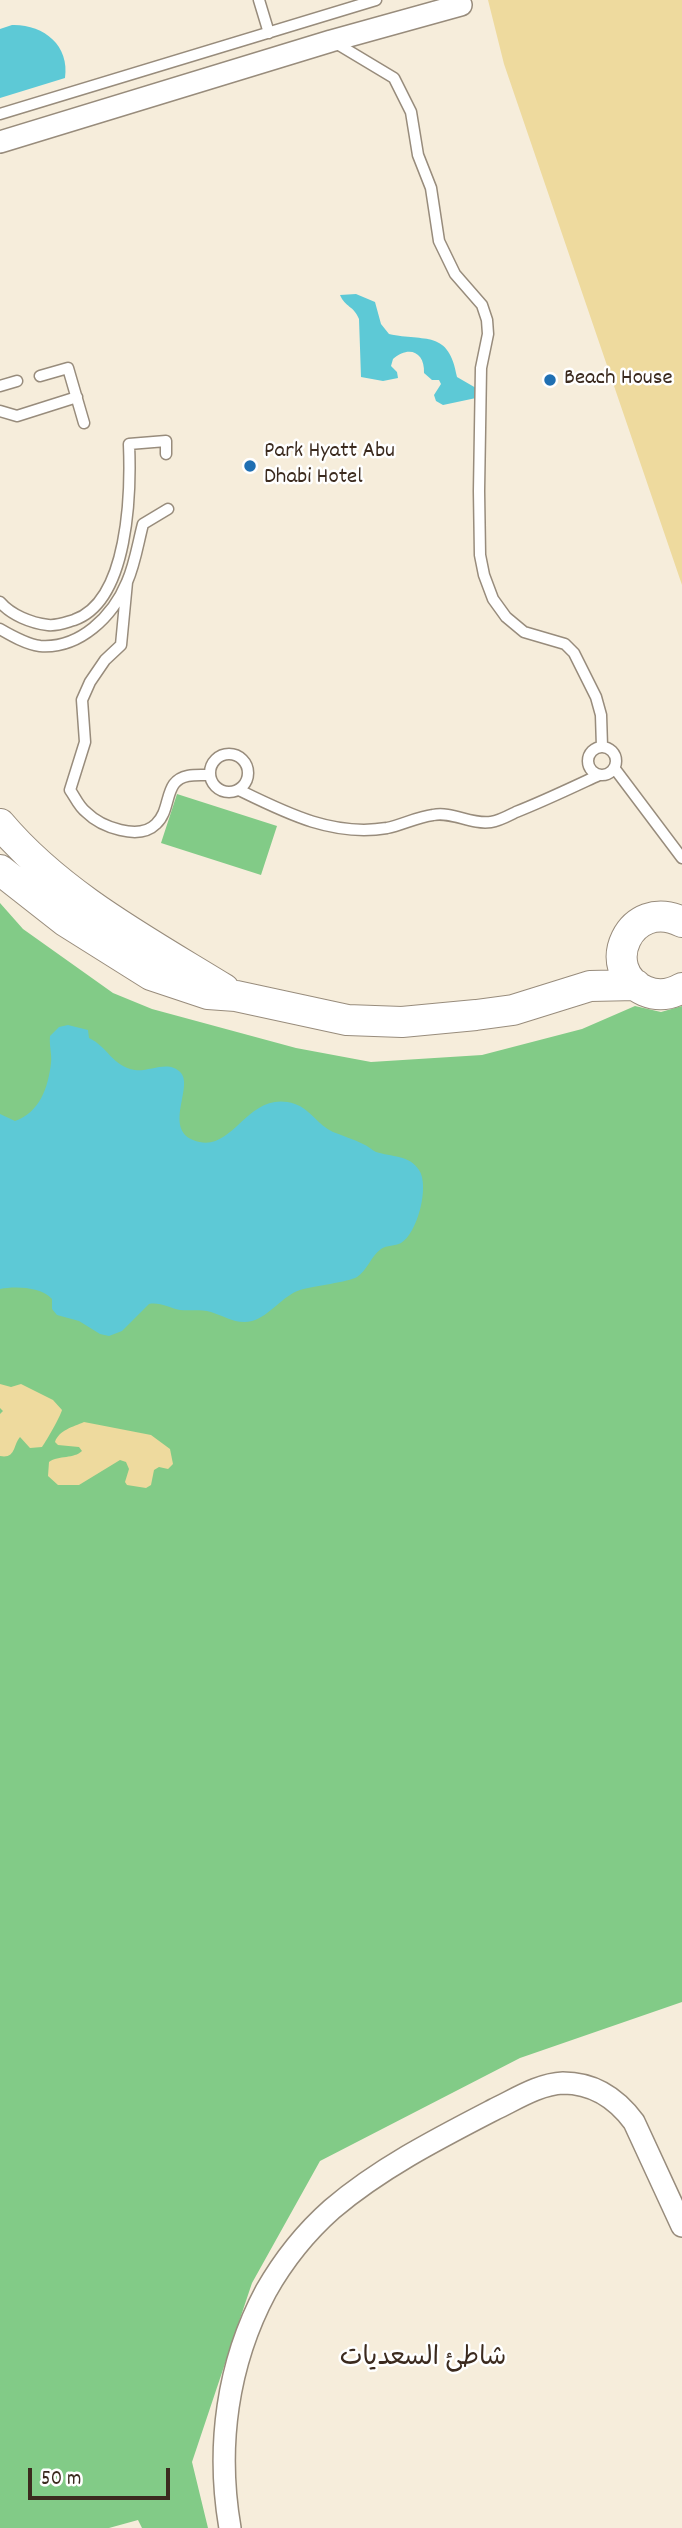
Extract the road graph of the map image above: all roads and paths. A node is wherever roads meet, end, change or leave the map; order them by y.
1 (259, 0) edge
2 (376, 0) edge
3 (461, 5) dead end
4 (269, 33) junction
5 (331, 41) junction
6 (0, 114) edge
7 (0, 142) edge
8 (40, 376) dead end
9 (17, 381) dead end
10 (1, 385) edge
11 (77, 397) junction
12 (0, 411) edge
13 (85, 424) dead end
14 (166, 454) dead end
15 (168, 509) dead end
16 (127, 582) junction
17 (0, 602) edge
18 (0, 629) edge
19 (602, 747) junction
20 (615, 769) junction
21 (210, 775) junction
22 (599, 775) junction
23 (239, 790) junction
24 (0, 824) edge
25 (682, 858) edge
26 (0, 870) edge
27 (44, 887) junction
28 (682, 922) edge
29 (622, 953) junction
30 (636, 985) junction
31 (590, 986) junction
32 (682, 988) edge
33 (682, 2226) edge
34 (230, 2528) edge

1 - 4 lane
2 - 4 lane
3 - 5 street
4 - 6 lane
5 - 7 street
5 - 19 lane
8 - 11 lane
9 - 10 lane
11 - 12 lane
11 - 13 lane
14 - 17 lane
15 - 16 lane
16 - 18 lane
16 - 21 lane
19 - 20 lane
19 - 22 lane
20 - 22 lane
20 - 25 lane
21 - 23 lane
21 - 23 lane
22 - 23 lane
24 - 27 street
26 - 27 street
27 - 31 street
28 - 29 street
29 - 30 street
29 - 31 street
30 - 31 street
30 - 32 street
33 - 34 street

